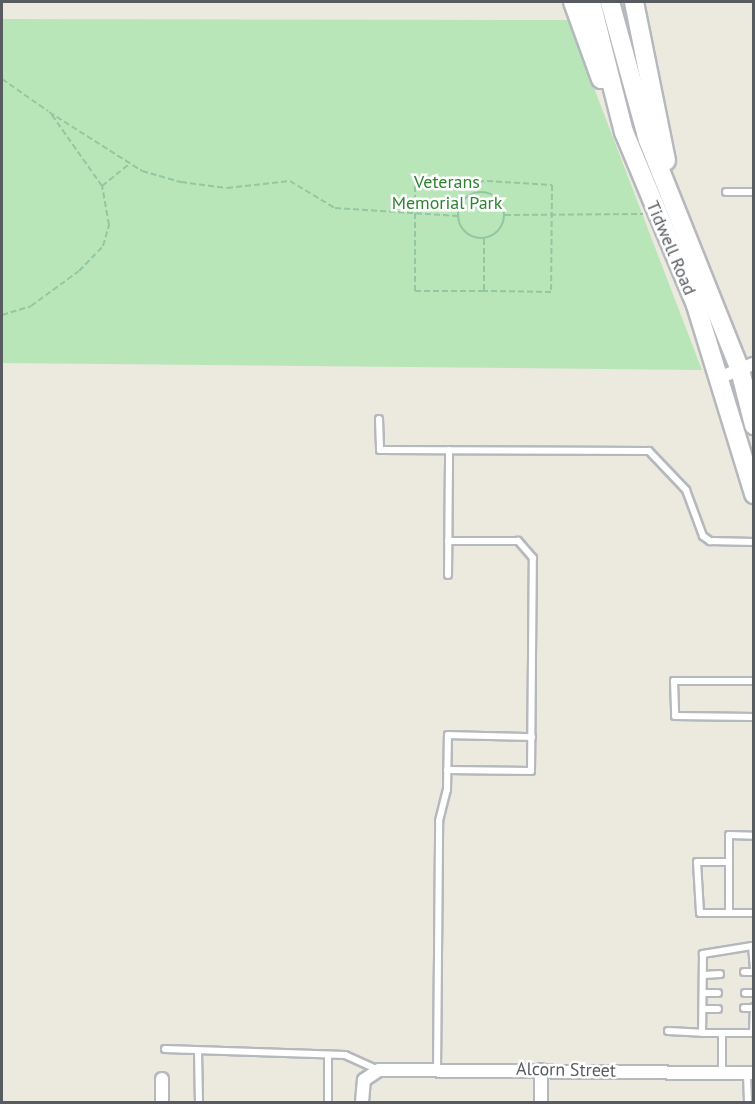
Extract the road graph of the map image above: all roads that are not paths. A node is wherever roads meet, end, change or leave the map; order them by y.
1 (573, 2) edge
2 (591, 2) edge
3 (610, 2) edge
4 (634, 2) edge
5 (624, 132) junction
6 (726, 192) dead end
7 (753, 192) edge
8 (684, 232) junction
9 (747, 367) edge
10 (721, 377) junction
11 (379, 419) dead end
12 (753, 425) edge
13 (449, 450) junction
14 (753, 494) edge
15 (448, 540) junction
16 (753, 542) edge
17 (448, 575) dead end
18 (753, 681) edge
19 (753, 717) edge
20 (532, 736) junction
21 (447, 770) junction
22 (753, 836) edge
23 (729, 862) junction
24 (729, 913) junction
25 (753, 913) edge
26 (753, 970) edge
27 (744, 972) dead end
28 (720, 974) dead end
29 (703, 975) junction
30 (703, 993) junction
31 (718, 993) dead end
32 (745, 993) dead end
33 (753, 993) edge
34 (753, 1007) edge
35 (744, 1008) dead end
36 (703, 1009) junction
37 (718, 1009) dead end
38 (668, 1031) dead end
39 (702, 1033) junction
40 (722, 1033) junction
41 (165, 1049) dead end
42 (198, 1051) junction
43 (328, 1056) junction
44 (379, 1070) junction
45 (436, 1070) junction
46 (541, 1070) junction
47 (722, 1072) junction
48 (750, 1073) edge
49 (162, 1079) dead end
50 (162, 1102) edge
51 (199, 1102) edge
52 (328, 1102) edge
53 (362, 1102) edge
54 (541, 1102) edge
55 (748, 1102) edge

1 - 5 main road
2 - 5 main road, Tidwell Road
3 - 8 main road, Tidwell Road
4 - 8 main road
5 - 10 main road, Tidwell Road
6 - 7 lane
8 - 9 main road, Tidwell Road
9 - 10 street
9 - 12 main road, Tidwell Road
10 - 14 main road, Tidwell Road
11 - 13 lane
13 - 15 lane
13 - 16 lane
15 - 17 lane
15 - 20 lane
18 - 19 lane
20 - 21 lane
20 - 21 lane
21 - 45 lane
22 - 23 lane
23 - 24 lane
23 - 24 lane
24 - 25 lane
26 - 27 lane
26 - 29 lane
28 - 29 lane
29 - 30 lane
30 - 31 lane
30 - 36 lane
32 - 33 lane
34 - 35 lane
34 - 40 lane
36 - 37 lane
36 - 39 lane
38 - 39 lane
39 - 40 lane
40 - 47 lane
41 - 42 lane
42 - 43 lane
42 - 51 lane
43 - 44 lane
43 - 52 lane
44 - 45 street, Alcorn Street
44 - 53 street
45 - 46 street, Alcorn Street
46 - 47 street, Alcorn Street
46 - 54 street
47 - 48 street, Alcorn Street
48 - 55 lane
49 - 50 street

